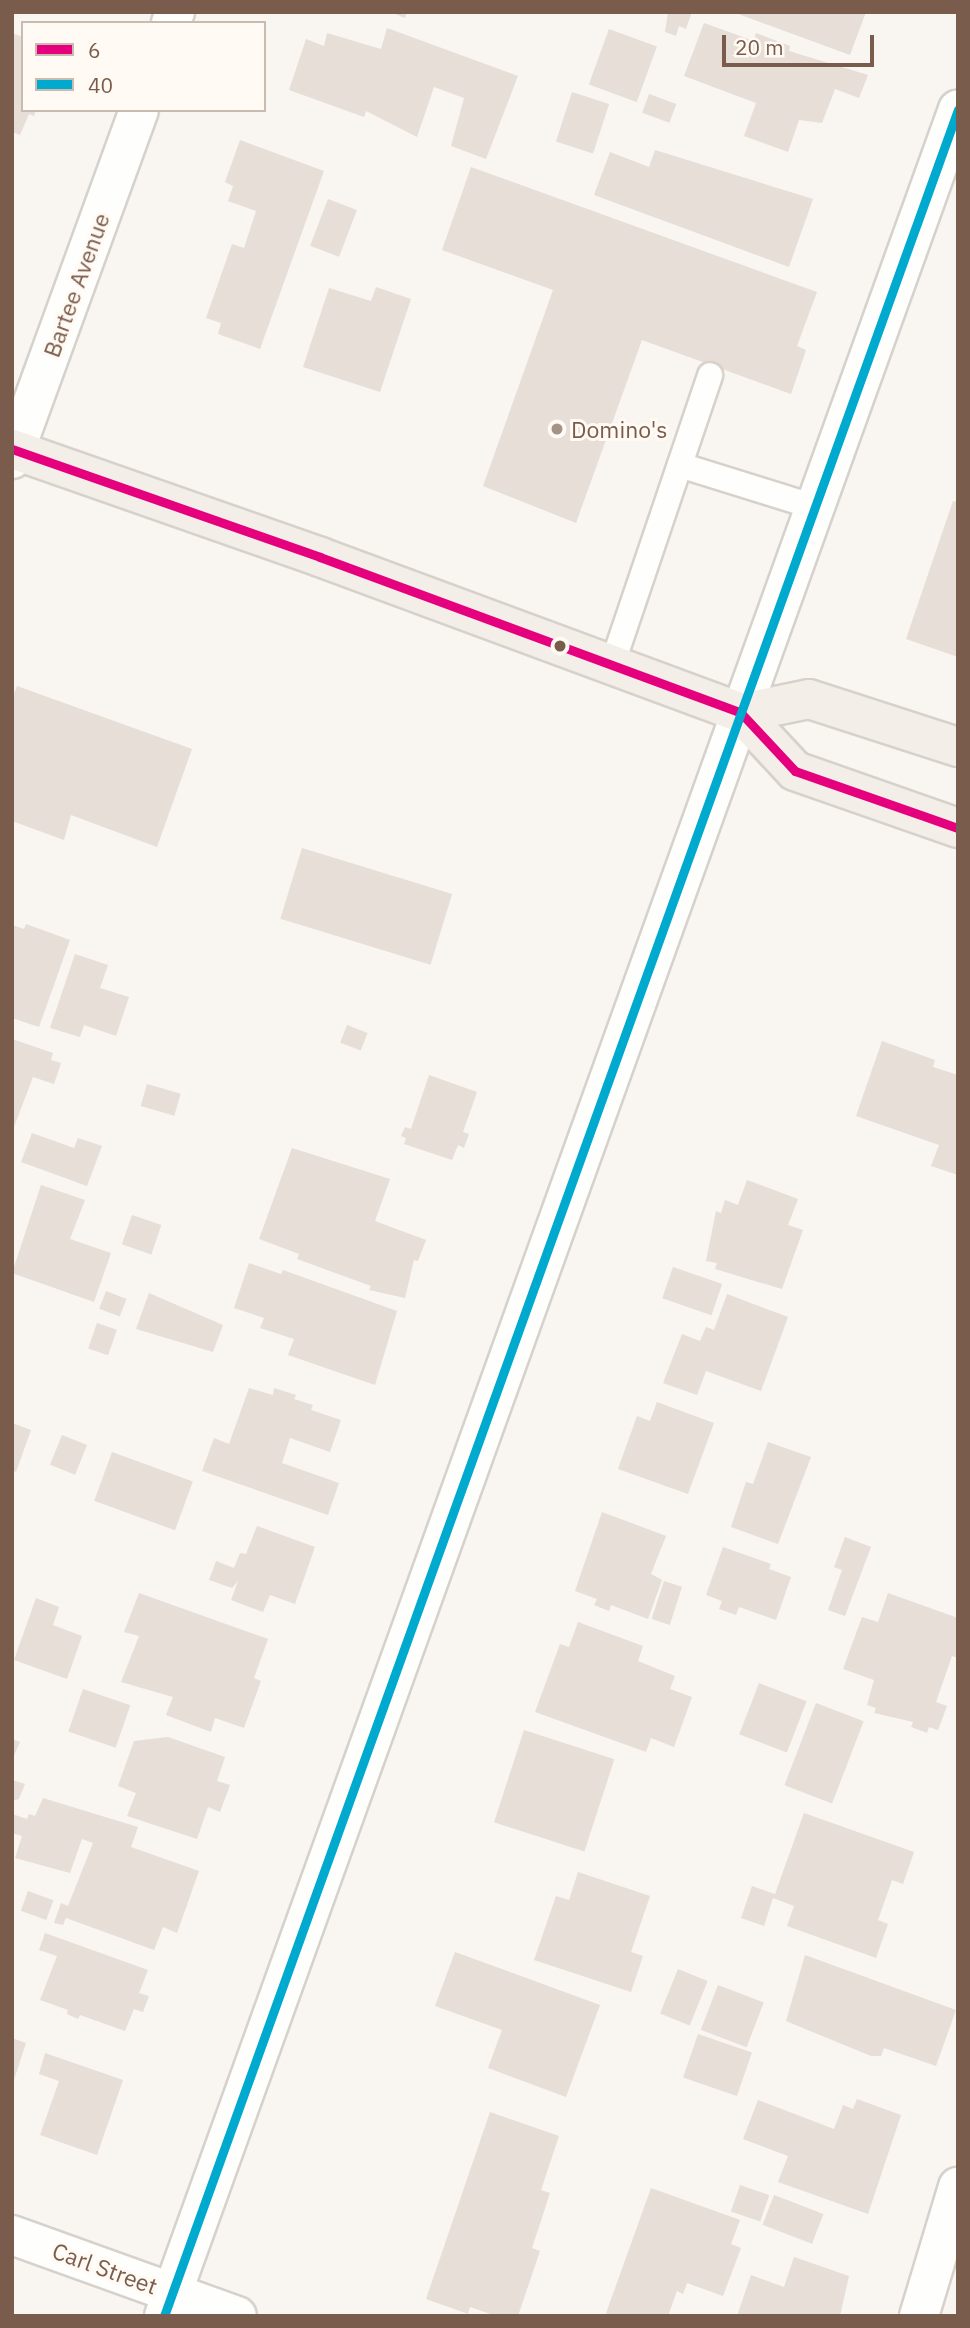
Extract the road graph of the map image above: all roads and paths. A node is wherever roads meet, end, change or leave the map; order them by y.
1 (958, 109) edge
2 (138, 112) edge
3 (710, 375) dead end
4 (13, 453) edge
5 (680, 465) junction
6 (815, 507) junction
7 (612, 665) junction
8 (741, 713) junction
9 (958, 747) edge
10 (958, 828) edge
11 (958, 2187) edge
12 (12, 2235) edge
13 (168, 2304) edge
14 (237, 2316) edge
15 (919, 2316) edge

1 - 6 street
2 - 4 street, Bartee Avenue
3 - 5 lane
4 - 7 main road
5 - 6 lane
5 - 7 lane
6 - 8 street
7 - 8 main road
8 - 9 main road
8 - 10 main road
8 - 13 street
11 - 15 street
12 - 13 street, Carl Street
13 - 14 street, Carl Street

